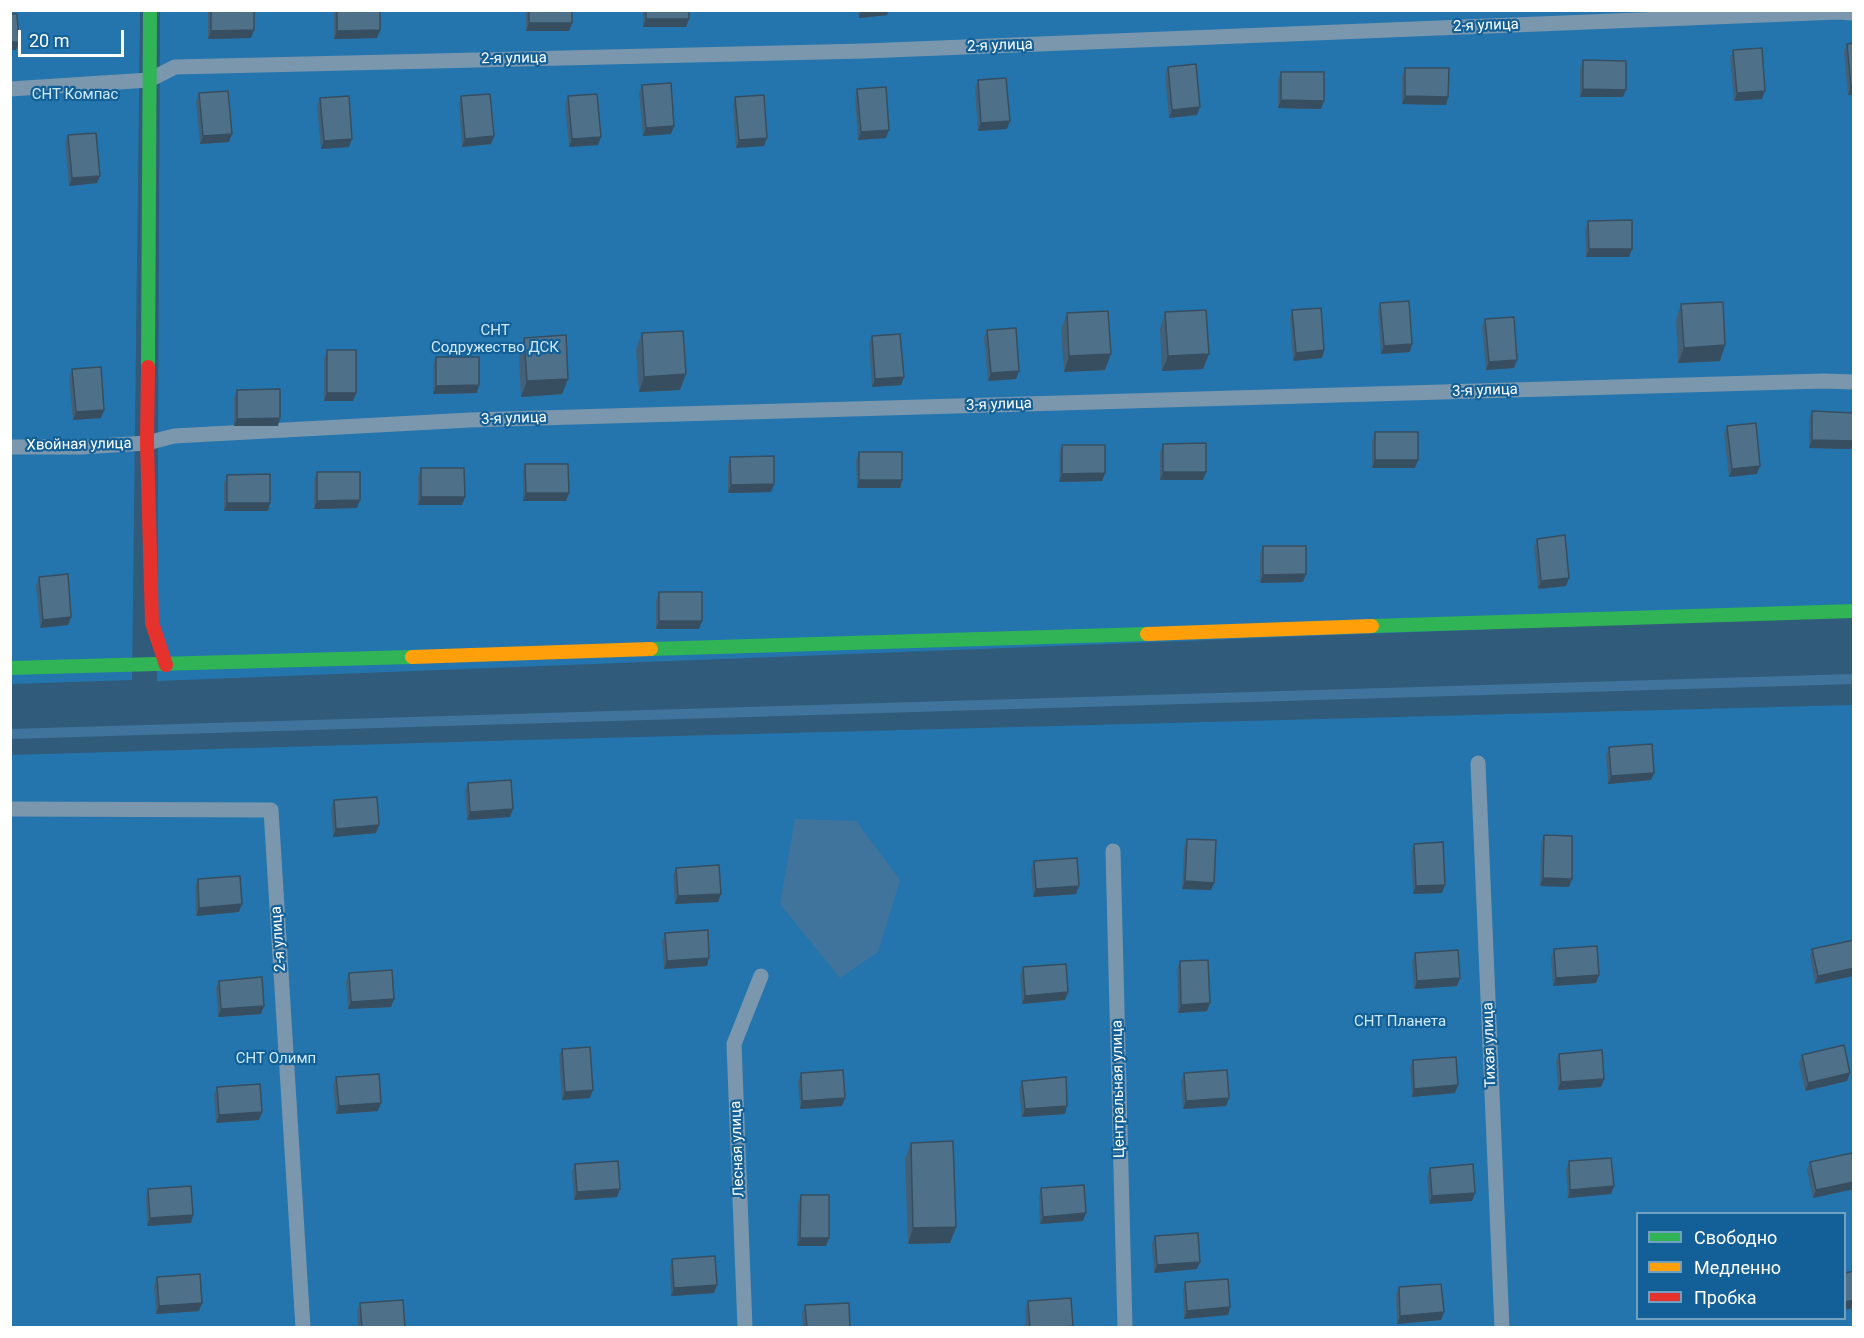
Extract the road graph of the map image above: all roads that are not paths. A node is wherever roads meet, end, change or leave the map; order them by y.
1 (150, 10) edge
2 (1854, 13) edge
3 (149, 80) junction
4 (10, 89) edge
5 (1854, 382) edge
6 (147, 443) junction
7 (10, 447) edge
8 (1854, 611) edge
9 (166, 666) junction
10 (10, 668) edge
11 (1478, 763) dead end
12 (11, 809) edge
13 (1113, 851) dead end
14 (760, 976) dead end
15 (303, 1328) edge
16 (745, 1328) edge
17 (1125, 1328) edge
18 (1502, 1328) edge

1 - 3 street
2 - 3 lane, 2-я улица
3 - 4 lane
3 - 6 street
5 - 6 lane, 3-я улица
6 - 7 lane, Хвойная улица
6 - 9 street
8 - 9 street
9 - 10 street
11 - 18 lane, Тихая улица
12 - 15 lane, 2-я улица
13 - 17 lane, Центральная улица
14 - 16 lane, Лесная улица

